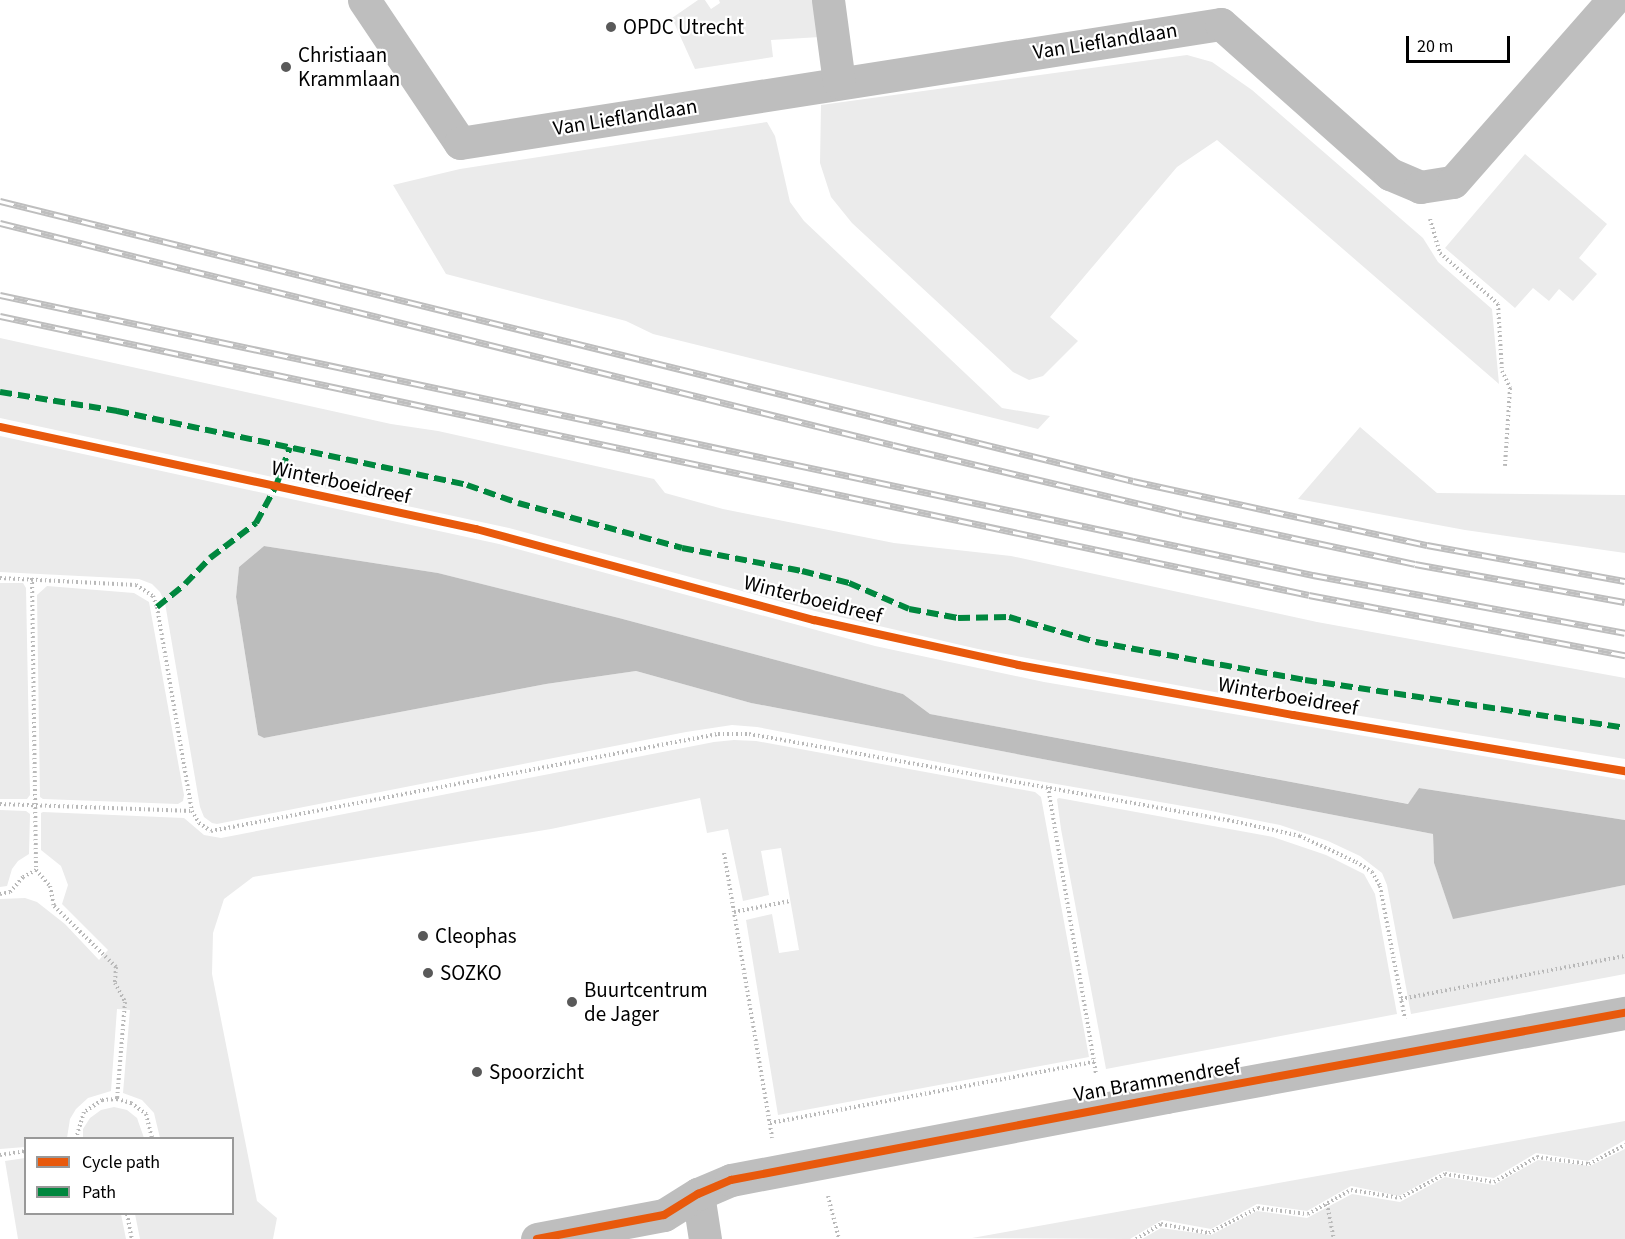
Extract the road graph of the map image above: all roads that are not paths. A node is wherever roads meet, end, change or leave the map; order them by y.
1 (364, 0) edge
2 (828, 0) edge
3 (1613, 0) edge
4 (1219, 12) edge
5 (839, 82) junction
6 (1625, 1013) edge
7 (698, 1194) junction
8 (537, 1239) edge
9 (705, 1239) edge

1 - 5 street, Van Lieflandlaan
2 - 5 street
3 - 4 street, Van Lieflandlaan
4 - 5 street, Van Lieflandlaan
6 - 7 street, Van Brammendreef
7 - 8 street, Van Brammendreef
7 - 9 street

